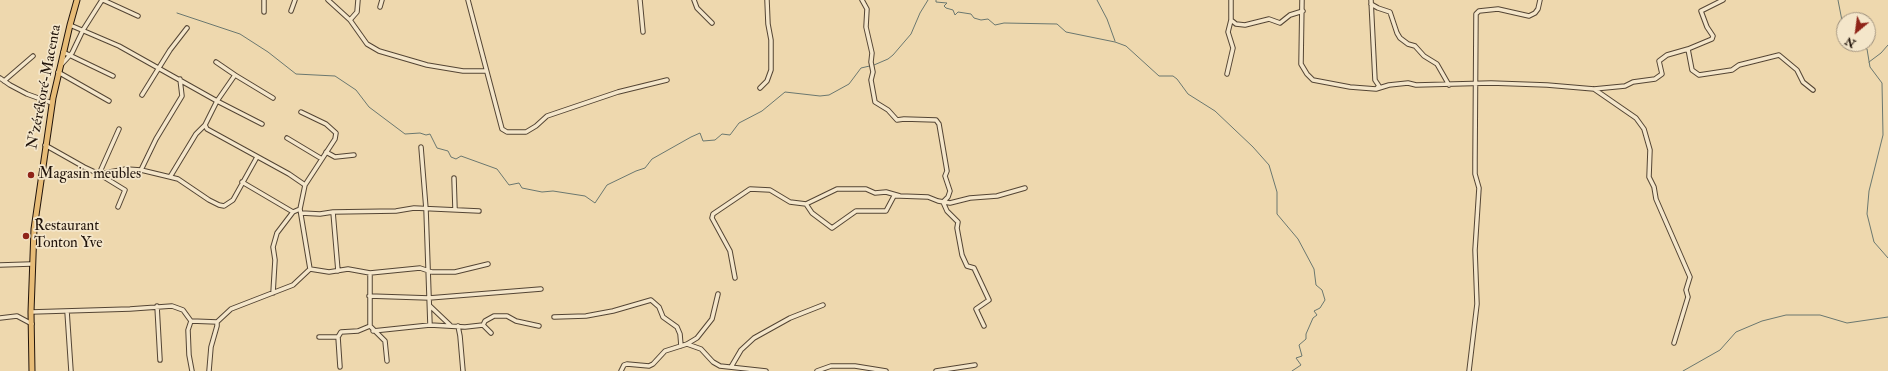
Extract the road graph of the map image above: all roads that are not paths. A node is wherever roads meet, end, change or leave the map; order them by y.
1 (77, 0) edge
2 (102, 0) edge
3 (264, 0) edge
4 (295, 0) edge
5 (328, 0) edge
6 (358, 0) edge
7 (382, 0) edge
8 (468, 0) edge
9 (640, 0) edge
10 (694, 0) edge
11 (767, 0) edge
12 (862, 0) edge
13 (1231, 0) edge
14 (1302, 0) edge
15 (1540, 0) edge
16 (1723, 0) edge
17 (1371, 2) edge
18 (380, 7) dead end
19 (291, 10) dead end
20 (1303, 11) junction
21 (264, 12) dead end
22 (138, 16) dead end
23 (350, 20) junction
24 (1231, 20) junction
25 (712, 23) dead end
26 (70, 25) junction
27 (187, 28) dead end
28 (83, 30) junction
29 (644, 32) dead end
30 (1688, 49) junction
31 (63, 52) junction
32 (70, 55) junction
33 (33, 56) dead end
34 (216, 62) dead end
35 (60, 65) junction
36 (158, 69) junction
37 (486, 71) junction
38 (58, 72) junction
39 (1227, 74) dead end
40 (235, 75) junction
41 (113, 76) dead end
42 (0, 78) edge
43 (180, 79) junction
44 (667, 80) dead end
45 (4, 81) junction
46 (1475, 84) junction
47 (1449, 85) junction
48 (760, 88) dead end
49 (1376, 89) junction
50 (1594, 89) junction
51 (1813, 90) dead end
52 (142, 95) dead end
53 (273, 98) dead end
54 (217, 101) junction
55 (109, 102) dead end
56 (52, 103) junction
57 (302, 112) dead end
58 (262, 124) dead end
59 (205, 125) junction
60 (119, 129) dead end
61 (287, 138) dead end
62 (45, 145) junction
63 (421, 146) dead end
64 (326, 152) junction
65 (354, 155) dead end
66 (258, 157) junction
67 (322, 159) junction
68 (141, 170) junction
69 (100, 174) junction
70 (170, 177) junction
71 (454, 178) dead end
72 (242, 182) junction
73 (305, 185) junction
74 (1025, 188) dead end
75 (900, 196) junction
76 (943, 202) junction
77 (806, 204) junction
78 (118, 206) dead end
79 (426, 209) junction
80 (455, 209) junction
81 (300, 211) junction
82 (479, 211) dead end
83 (293, 212) junction
84 (333, 212) junction
85 (31, 264) junction
86 (488, 264) dead end
87 (0, 265) edge
88 (310, 269) junction
89 (338, 271) junction
90 (428, 271) junction
91 (370, 273) junction
92 (735, 278) dead end
93 (541, 289) dead end
94 (273, 293) junction
95 (718, 294) dead end
96 (369, 296) junction
97 (429, 298) junction
98 (823, 305) dead end
99 (156, 306) junction
100 (430, 306) junction
101 (67, 311) junction
102 (31, 312) junction
103 (554, 317) dead end
104 (0, 318) edge
105 (191, 321) junction
106 (217, 322) junction
107 (32, 324) junction
108 (430, 324) junction
109 (450, 325) junction
110 (483, 325) junction
111 (370, 326) junction
112 (458, 326) junction
113 (538, 326) dead end
114 (984, 326) dead end
115 (373, 331) junction
116 (491, 333) dead end
117 (319, 337) dead end
118 (338, 337) junction
119 (1674, 342) dead end
120 (687, 344) junction
121 (681, 346) junction
122 (160, 360) dead end
123 (387, 361) dead end
124 (975, 366) dead end
125 (340, 367) dead end
126 (731, 367) junction
127 (761, 370) edge
128 (32, 371) edge
129 (70, 371) edge
130 (192, 371) edge
131 (209, 371) edge
132 (463, 371) edge
133 (621, 371) edge
134 (766, 371) edge
135 (817, 371) edge
136 (886, 371) edge
137 (936, 371) edge
138 (1469, 371) edge

1 - 26 highway, N'zérékoré-Macenta
2 - 22 street
2 - 28 street
3 - 21 street
4 - 19 street
5 - 23 street
6 - 23 street
7 - 18 street
8 - 37 street
9 - 29 street
10 - 25 street
11 - 48 street
12 - 76 street
13 - 24 street
14 - 20 street
15 - 46 street
16 - 30 street
17 - 47 street
17 - 49 street
20 - 24 street
20 - 49 street
23 - 37 street
24 - 39 street
26 - 28 street
26 - 31 highway, N'zérékoré-Macenta
27 - 36 street
28 - 32 street
28 - 36 street
30 - 50 street
30 - 51 street
31 - 32 street
31 - 35 highway, N'zérékoré-Macenta
32 - 35 street
32 - 41 street
33 - 45 street
34 - 40 street
35 - 38 highway, N'zérékoré-Macenta
36 - 43 street
36 - 52 street
37 - 44 street
38 - 55 street
38 - 56 highway, N'zérékoré-Macenta
40 - 53 street
40 - 54 street
42 - 45 street
43 - 54 street
43 - 68 street
45 - 56 street
46 - 47 street
46 - 50 street
46 - 138 street
47 - 49 street
50 - 119 street
54 - 58 street
54 - 59 street
56 - 62 highway, N'zérékoré-Macenta
57 - 64 street
59 - 66 street
59 - 70 street
60 - 69 street
61 - 67 street
62 - 69 street
62 - 85 highway, N'zérékoré-Macenta
63 - 79 street
64 - 65 street
64 - 67 street
66 - 72 street
66 - 73 street
67 - 73 street
68 - 69 street
68 - 70 street
69 - 78 street
70 - 72 street
71 - 80 street
72 - 83 street
73 - 81 street
74 - 76 street
75 - 76 street
75 - 77 street
75 - 77 street
76 - 114 street
77 - 92 street
79 - 80 street
79 - 84 street
79 - 90 street
80 - 82 street
81 - 83 street
81 - 84 street
81 - 88 street
83 - 94 street
84 - 89 street
85 - 87 street
85 - 102 highway, N'zérékoré-Macenta
86 - 90 street
88 - 89 street
88 - 94 street
89 - 91 street
90 - 91 street
90 - 97 street
91 - 96 street
93 - 97 street
94 - 106 street
95 - 120 street
96 - 97 street
96 - 111 street
97 - 100 street
98 - 126 street
99 - 101 street
99 - 105 street
99 - 122 street
100 - 108 street
100 - 109 street
101 - 102 street
101 - 129 street
102 - 107 highway, N'zérékoré-Macenta
103 - 121 street
104 - 107 street
105 - 106 street
105 - 130 street
106 - 131 street
107 - 128 highway, N'zérékoré-Macenta
108 - 109 street
108 - 115 street
109 - 112 street
110 - 112 street
110 - 113 street
110 - 116 street
111 - 115 street
111 - 118 street
112 - 132 street
115 - 123 street
117 - 118 street
118 - 125 street
120 - 121 street
120 - 126 street
121 - 133 street
124 - 137 street
126 - 127 street
127 - 134 street
135 - 136 street

